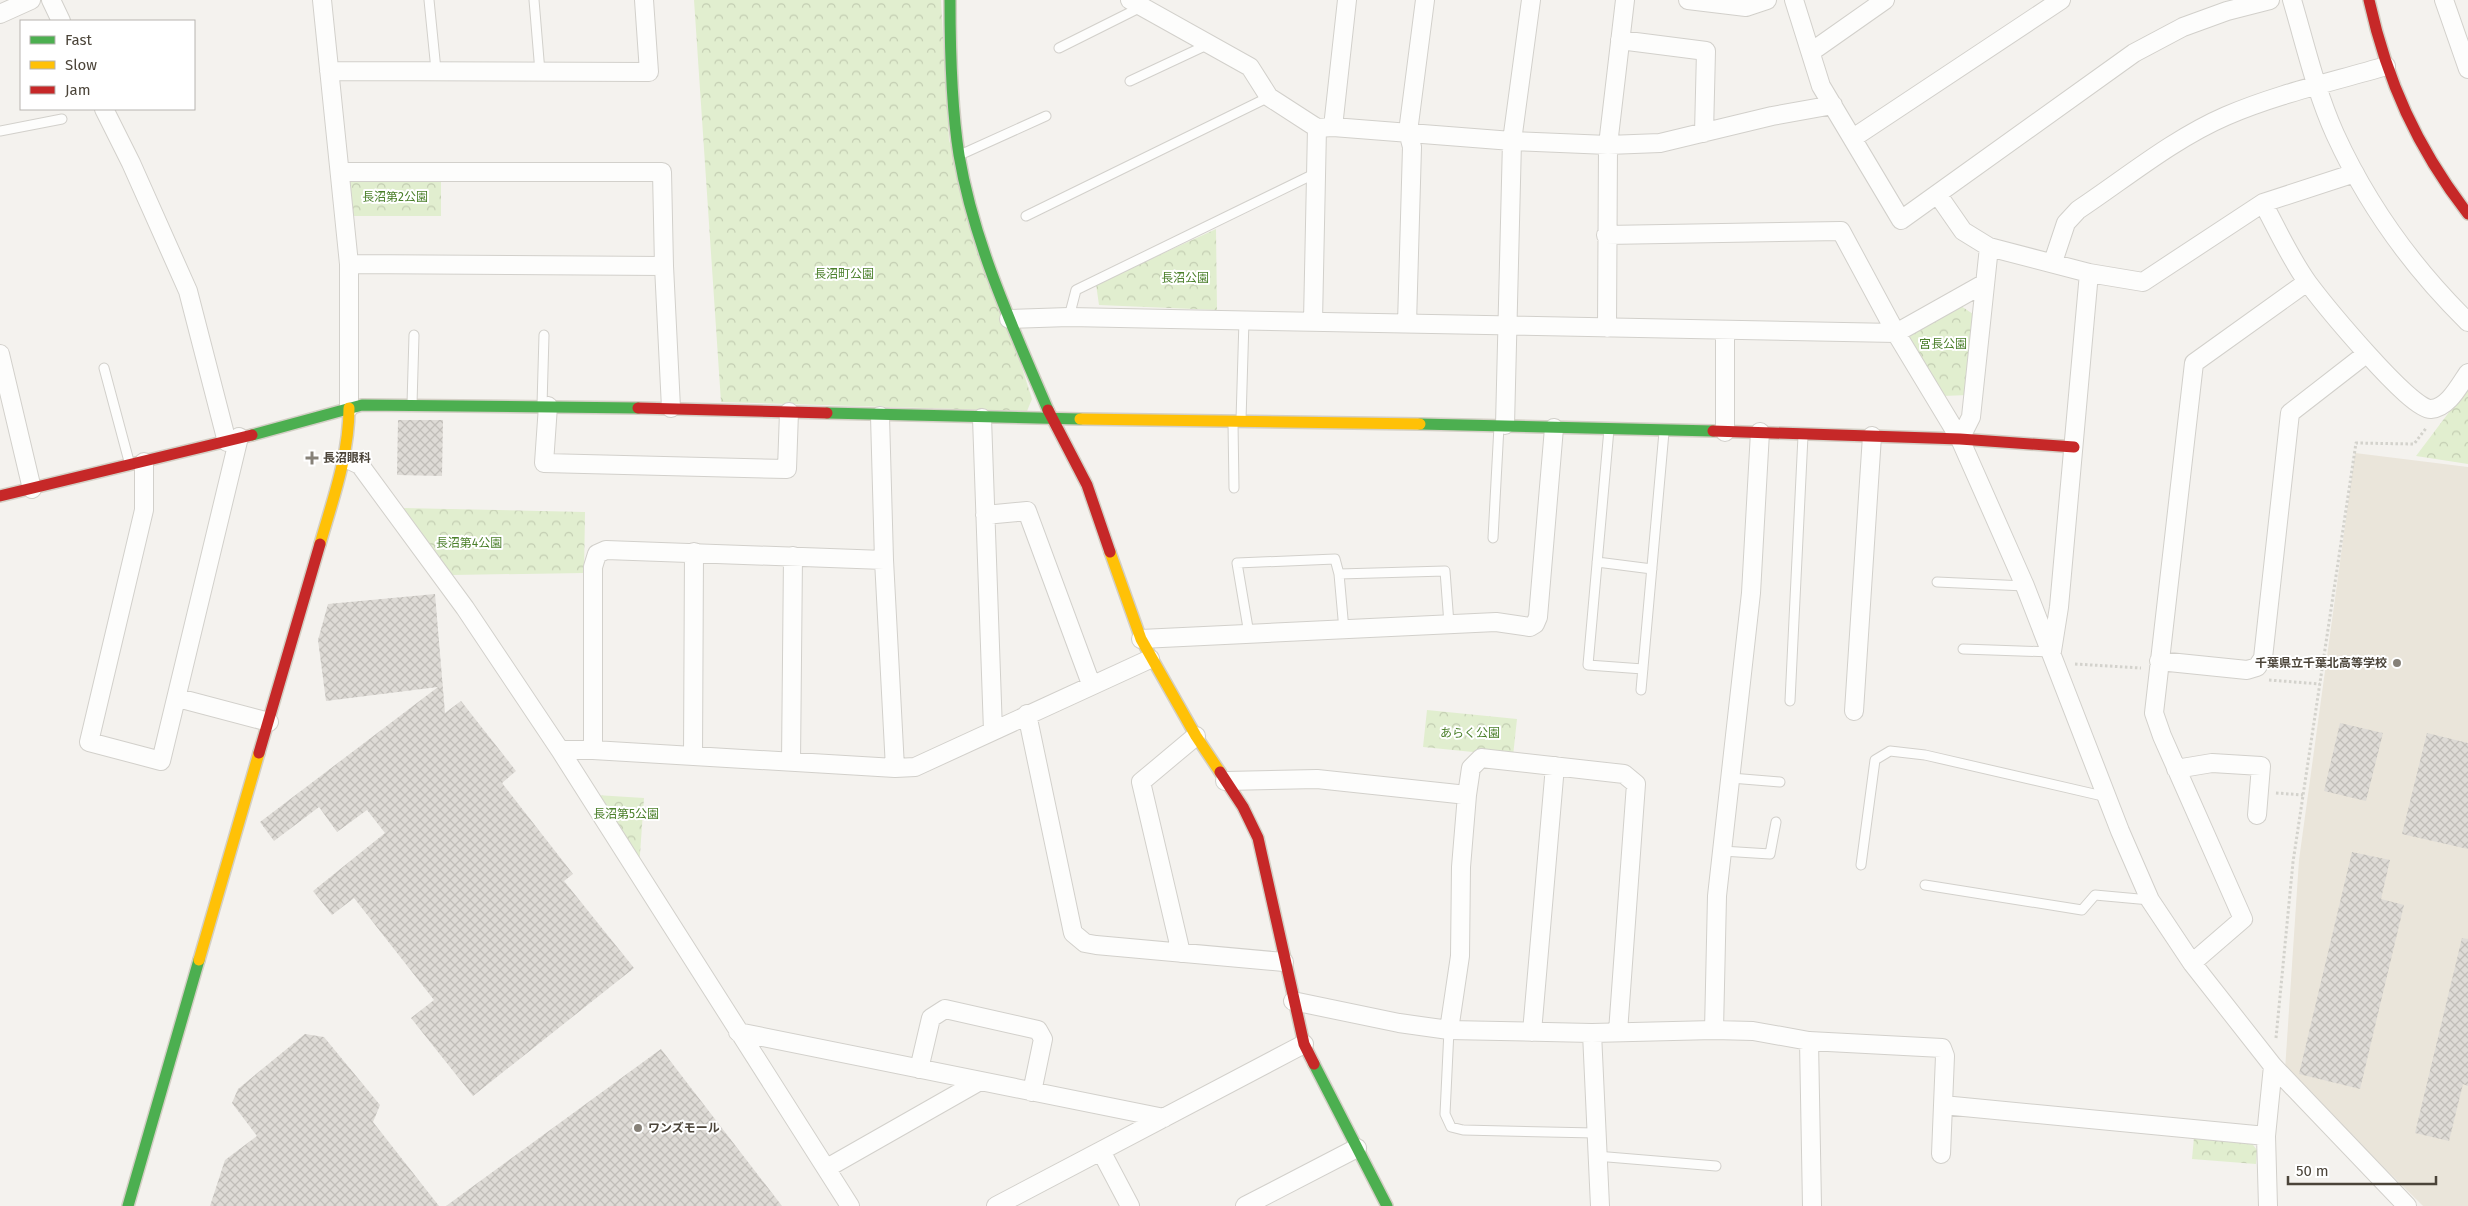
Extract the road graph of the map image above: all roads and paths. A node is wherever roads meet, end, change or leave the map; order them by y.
1 (31, 0) edge
2 (51, 0) edge
3 (322, 0) edge
4 (429, 0) edge
5 (534, 0) edge
6 (644, 0) edge
7 (950, 0) edge
8 (1347, 0) edge
9 (1425, 0) edge
10 (1532, 0) edge
11 (1625, 0) edge
12 (1688, 0) edge
13 (1767, 0) edge
14 (1794, 0) edge
15 (1885, 0) edge
16 (2061, 0) edge
17 (2270, 0) edge
18 (2292, 0) edge
19 (2369, 0) edge
20 (2444, 0) edge
21 (1136, 4) edge
22 (0, 14) edge
23 (61, 20) edge
24 (1620, 40) junction
25 (1210, 43) junction
26 (1059, 48) dead end
27 (1811, 52) junction
28 (2386, 66) junction
29 (2468, 69) edge
30 (436, 70) junction
31 (329, 71) junction
32 (540, 72) junction
33 (1130, 81) dead end
34 (2318, 86) junction
35 (1269, 97) junction
36 (1833, 105) junction
37 (104, 110) edge
38 (1046, 116) dead end
39 (62, 119) dead end
40 (1325, 128) junction
41 (0, 131) edge
42 (1408, 132) junction
43 (1704, 133) junction
44 (1853, 138) junction
45 (1512, 141) junction
46 (1608, 145) junction
47 (959, 155) junction
48 (340, 172) junction
49 (1316, 173) junction
50 (2355, 173) junction
51 (1938, 195) junction
52 (2263, 202) junction
53 (2468, 214) edge
54 (1026, 216) dead end
55 (1606, 235) junction
56 (1989, 247) junction
57 (2053, 262) junction
58 (350, 264) junction
59 (664, 266) junction
60 (2089, 273) junction
61 (2307, 282) junction
62 (1985, 283) junction
63 (1068, 317) junction
64 (1009, 319) junction
65 (1244, 320) junction
66 (1313, 321) junction
67 (2468, 322) edge
68 (1407, 324) junction
69 (1508, 326) junction
70 (1607, 328) junction
71 (1725, 331) junction
72 (1896, 333) junction
73 (414, 335) dead end
74 (544, 335) dead end
75 (0, 354) edge
76 (2366, 354) junction
77 (104, 368) dead end
78 (2468, 373) edge
79 (3, 382) edge
80 (412, 404) junction
81 (545, 406) junction
82 (2443, 406) junction
83 (349, 408) junction
84 (671, 408) junction
85 (789, 412) junction
86 (880, 416) junction
87 (982, 418) junction
88 (1050, 418) junction
89 (1237, 420) junction
90 (1502, 425) junction
91 (1554, 428) junction
92 (1609, 428) junction
93 (1664, 429) junction
94 (1725, 432) junction
95 (1760, 432) junction
96 (1803, 434) junction
97 (1872, 436) junction
98 (1960, 438) junction
99 (233, 440) junction
100 (2074, 447) junction
101 (345, 458) junction
102 (137, 463) junction
103 (1234, 488) dead end
104 (32, 489) junction
105 (0, 496) edge
106 (985, 515) junction
107 (1493, 538) dead end
108 (694, 552) junction
109 (793, 556) junction
110 (884, 560) junction
111 (1597, 562) junction
112 (1652, 569) junction
113 (1339, 574) junction
114 (1938, 582) dead end
115 (2025, 586) junction
116 (1448, 624) junction
117 (1344, 630) junction
118 (1249, 634) junction
119 (1141, 639) junction
120 (1963, 649) dead end
121 (2054, 657) junction
122 (1150, 659) junction
123 (2159, 665) junction
124 (1643, 670) junction
125 (1092, 684) junction
126 (1641, 690) dead end
127 (178, 698) junction
128 (1790, 701) dead end
129 (1854, 711) dead end
130 (1027, 714) junction
131 (269, 722) junction
132 (993, 731) junction
133 (1196, 736) junction
134 (560, 750) junction
135 (593, 750) junction
136 (693, 756) junction
137 (791, 762) junction
138 (1555, 766) junction
139 (895, 768) junction
140 (2176, 769) junction
141 (1730, 778) junction
142 (1225, 781) junction
143 (1780, 782) dead end
144 (2259, 792) junction
145 (1467, 795) junction
146 (2303, 795) junction
147 (2107, 798) junction
148 (2257, 815) dead end
149 (1776, 822) dead end
150 (1722, 851) junction
151 (1861, 865) dead end
152 (1925, 886) dead end
153 (2150, 900) junction
154 (1181, 953) junction
155 (1284, 962) junction
156 (2192, 963) junction
157 (1293, 1001) junction
158 (1448, 1030) junction
159 (1714, 1030) junction
160 (738, 1032) junction
161 (1532, 1032) junction
162 (1618, 1032) junction
163 (1592, 1033) junction
164 (1809, 1041) junction
165 (1304, 1044) junction
166 (2273, 1066) junction
167 (919, 1069) junction
168 (980, 1081) junction
169 (1032, 1092) junction
170 (1943, 1105) junction
171 (1164, 1118) junction
172 (1595, 1133) junction
173 (2266, 1136) junction
174 (1356, 1148) junction
175 (1101, 1151) junction
176 (1941, 1154) dead end
177 (1596, 1156) junction
178 (1716, 1166) dead end
179 (827, 1168) junction
180 (128, 1206) edge
181 (850, 1206) edge
182 (996, 1206) edge
183 (1130, 1206) edge
184 (1245, 1206) edge
185 (1387, 1206) edge
186 (1600, 1206) edge
187 (1812, 1206) edge
188 (2268, 1206) edge
189 (2407, 1206) edge

1 - 22 street
2 - 23 street
3 - 31 street
4 - 30 lane
5 - 32 lane
6 - 32 street
7 - 47 street
8 - 40 street
9 - 42 street
10 - 45 street
11 - 24 street
12 - 13 street
14 - 27 street
15 - 27 street
16 - 44 street
17 - 51 street
18 - 34 street
19 - 28 street
20 - 29 street
21 - 25 street
21 - 26 lane
24 - 43 street
24 - 46 street
25 - 33 lane
25 - 35 street
27 - 36 street
28 - 34 street
28 - 53 street
30 - 31 street
30 - 32 street
31 - 48 street
34 - 50 street
34 - 57 street
35 - 40 street
35 - 54 lane
36 - 43 street
36 - 44 street
37 - 99 street
38 - 47 lane
39 - 41 lane
40 - 42 street
40 - 49 street
42 - 45 street
42 - 68 street
43 - 46 street
44 - 51 street
45 - 46 street
45 - 69 street
46 - 55 street
47 - 64 street
48 - 58 street
48 - 59 street
49 - 63 lane
49 - 66 street
50 - 52 street
50 - 67 street
51 - 56 street
52 - 60 street
52 - 61 street
55 - 70 street
55 - 72 street
56 - 57 street
56 - 62 street
57 - 60 street
58 - 59 street
58 - 83 street
59 - 84 street
60 - 100 street
61 - 76 street
61 - 123 street
62 - 72 street
62 - 98 street
63 - 64 street
63 - 65 street
64 - 88 street
65 - 66 street
65 - 89 lane
66 - 68 street
68 - 69 street
69 - 70 street
69 - 90 street
70 - 71 street
71 - 72 street
71 - 94 street
72 - 98 street
73 - 80 lane
74 - 81 lane
75 - 79 street
76 - 82 street
76 - 123 street
77 - 102 lane
78 - 82 street
79 - 104 street
80 - 81 street
80 - 83 street
81 - 84 street
81 - 85 street
82 - 146 path
83 - 99 street
83 - 101 street
84 - 85 street
85 - 86 street
86 - 87 street
86 - 110 street
87 - 88 street
87 - 106 street
88 - 89 street
88 - 119 street
89 - 90 street
89 - 103 lane
90 - 91 street
90 - 107 lane
91 - 92 street
91 - 116 street
92 - 93 street
92 - 111 lane
93 - 94 street
93 - 112 lane
94 - 95 street
95 - 96 street
95 - 141 street
96 - 97 street
96 - 128 lane
97 - 98 street
97 - 129 street
98 - 100 street
98 - 115 street
99 - 102 street
99 - 127 street
100 - 121 street
101 - 131 street
101 - 134 street
102 - 104 street
102 - 127 street
104 - 105 street
106 - 125 street
106 - 132 street
108 - 109 street
108 - 135 street
108 - 136 street
109 - 110 street
109 - 137 street
110 - 139 street
111 - 112 lane
111 - 124 lane
112 - 124 lane
113 - 116 lane
113 - 117 lane
113 - 118 lane
114 - 115 lane
115 - 121 street
116 - 117 street
117 - 118 street
118 - 119 street
119 - 122 street
120 - 121 lane
121 - 123 path
121 - 147 street
122 - 125 street
122 - 133 street
123 - 140 street
124 - 126 lane
125 - 130 street
127 - 131 street
130 - 132 street
130 - 154 street
131 - 180 street
132 - 139 street
133 - 142 street
133 - 154 street
134 - 135 street
134 - 160 street
135 - 136 street
136 - 137 street
137 - 139 street
138 - 145 street
138 - 161 street
138 - 162 street
140 - 144 street
140 - 156 street
141 - 143 lane
141 - 150 street
142 - 145 street
142 - 155 street
144 - 146 path
144 - 148 street
145 - 158 street
146 - 166 path
147 - 151 lane
147 - 153 street
149 - 150 lane
150 - 159 street
152 - 153 lane
153 - 156 street
154 - 155 street
155 - 157 street
156 - 166 street
157 - 158 street
157 - 165 street
158 - 161 street
158 - 172 lane
159 - 162 street
159 - 164 street
160 - 167 street
160 - 179 street
161 - 163 street
162 - 163 street
163 - 172 street
164 - 170 street
164 - 187 street
165 - 171 street
165 - 174 street
166 - 173 street
166 - 189 street
167 - 168 street
167 - 169 street
168 - 169 street
168 - 179 street
169 - 171 street
170 - 173 street
170 - 176 street
171 - 175 street
172 - 177 street
173 - 188 street
174 - 184 street
174 - 185 street
175 - 182 street
175 - 183 street
177 - 178 lane
177 - 186 street
179 - 181 street

